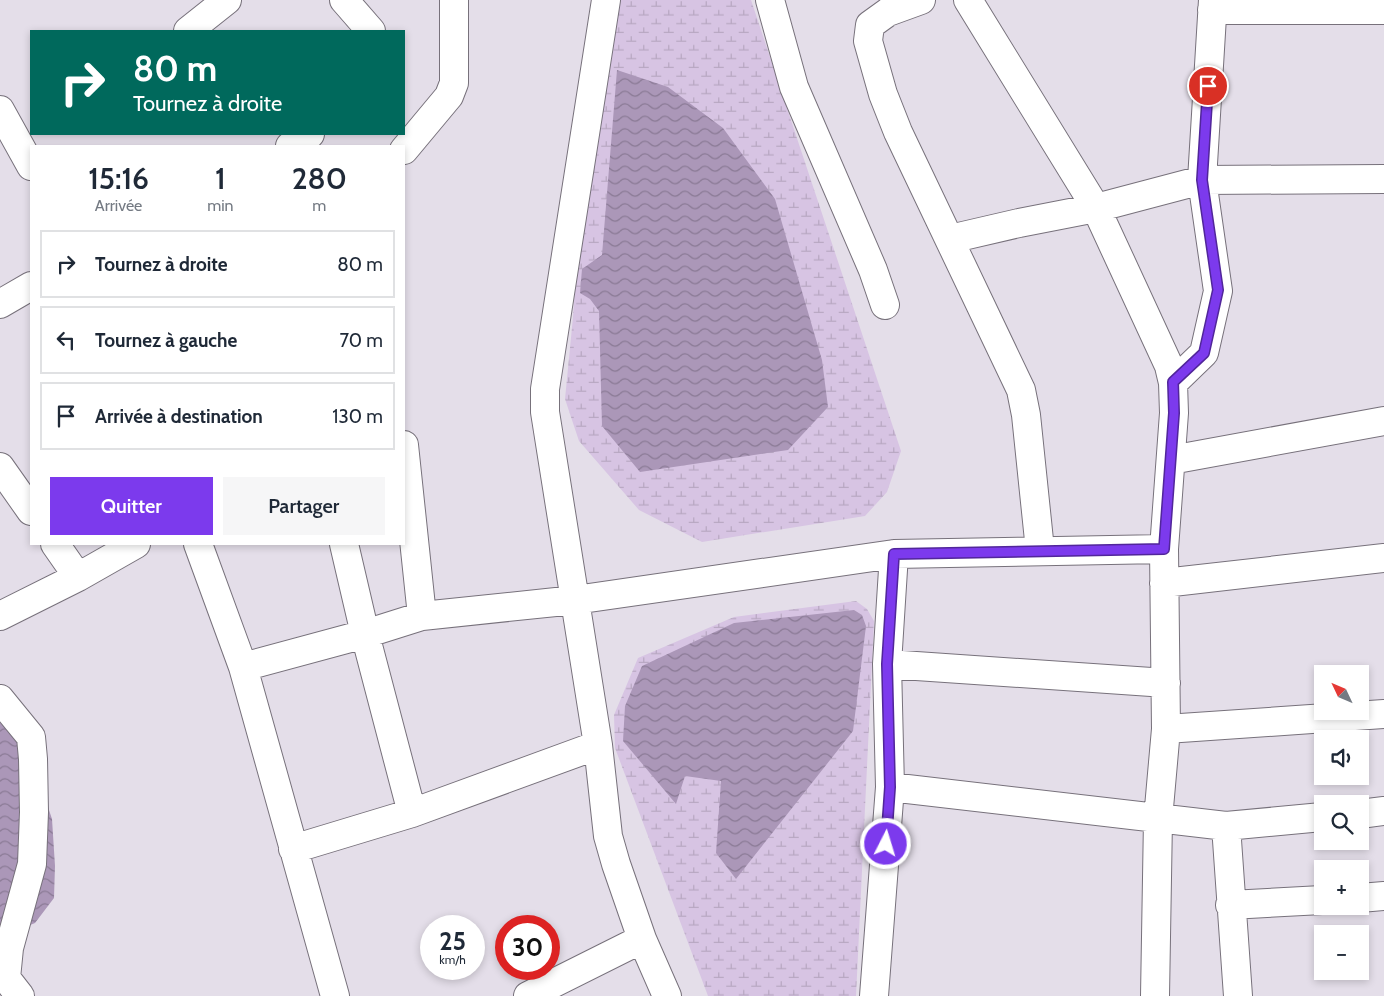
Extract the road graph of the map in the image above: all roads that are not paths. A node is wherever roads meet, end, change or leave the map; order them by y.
1 (227, 0) edge
2 (344, 0) edge
3 (454, 0) edge
4 (606, 0) edge
5 (770, 0) edge
6 (921, 0) edge
7 (968, 0) edge
8 (1213, 5) edge
9 (1384, 10) edge
10 (189, 30) edge
11 (371, 30) edge
12 (0, 110) edge
13 (308, 135) edge
14 (17, 143) edge
15 (292, 145) edge
16 (405, 149) edge
17 (30, 164) edge
18 (1384, 179) edge
19 (1202, 180) junction
20 (1096, 208) junction
21 (950, 239) junction
22 (30, 287) edge
23 (0, 304) edge
24 (885, 305) dead end
25 (1173, 382) junction
26 (1384, 421) edge
27 (405, 454) edge
28 (1171, 460) junction
29 (0, 467) edge
30 (30, 510) edge
31 (55, 545) edge
32 (134, 545) edge
33 (198, 545) edge
34 (344, 545) edge
35 (1164, 549) junction
36 (1040, 550) junction
37 (894, 554) junction
38 (1384, 558) edge
39 (78, 577) junction
40 (1164, 583) junction
41 (575, 600) junction
42 (0, 616) edge
43 (422, 616) junction
44 (365, 634) junction
45 (887, 664) junction
46 (243, 667) junction
47 (1166, 683) junction
48 (0, 699) edge
49 (1384, 714) edge
50 (1166, 729) junction
51 (598, 745) junction
52 (890, 787) junction
53 (1384, 812) edge
54 (412, 813) junction
55 (1369, 813) edge
56 (1314, 818) edge
57 (1158, 819) junction
58 (1226, 826) junction
59 (293, 849) junction
60 (1384, 896) edge
61 (1369, 897) edge
62 (1314, 900) edge
63 (1230, 905) junction
64 (642, 939) junction
65 (9, 985) edge
66 (335, 996) edge
67 (528, 996) edge
68 (667, 996) edge
69 (874, 996) edge
70 (1155, 996) edge
71 (1238, 996) edge

1 - 10 street
2 - 11 street
3 - 16 street
4 - 41 street
5 - 24 street
6 - 21 street
7 - 20 street
8 - 9 street
8 - 19 street
12 - 14 street
13 - 15 street
14 - 17 street
18 - 19 street
19 - 20 street
19 - 25 street
20 - 21 street
20 - 25 street
21 - 36 street
22 - 23 street
25 - 28 street
26 - 28 street
27 - 43 street
28 - 35 street
29 - 30 street
31 - 39 street
32 - 39 street
33 - 46 street
34 - 44 street
35 - 36 street
35 - 40 street
36 - 37 street
37 - 41 street
37 - 45 street
38 - 40 street
39 - 42 street
40 - 47 street
41 - 43 street
41 - 51 street
43 - 44 street
44 - 46 street
44 - 54 street
45 - 47 street
45 - 52 street
46 - 59 street
47 - 50 street
48 - 65 street
49 - 50 street
50 - 57 street
51 - 54 street
51 - 64 street
52 - 57 street
52 - 69 street
53 - 55 street
54 - 59 street
56 - 58 street
57 - 58 street
57 - 70 street
58 - 63 street
59 - 66 street
60 - 61 street
62 - 63 street
63 - 71 street
64 - 67 street
64 - 68 street

